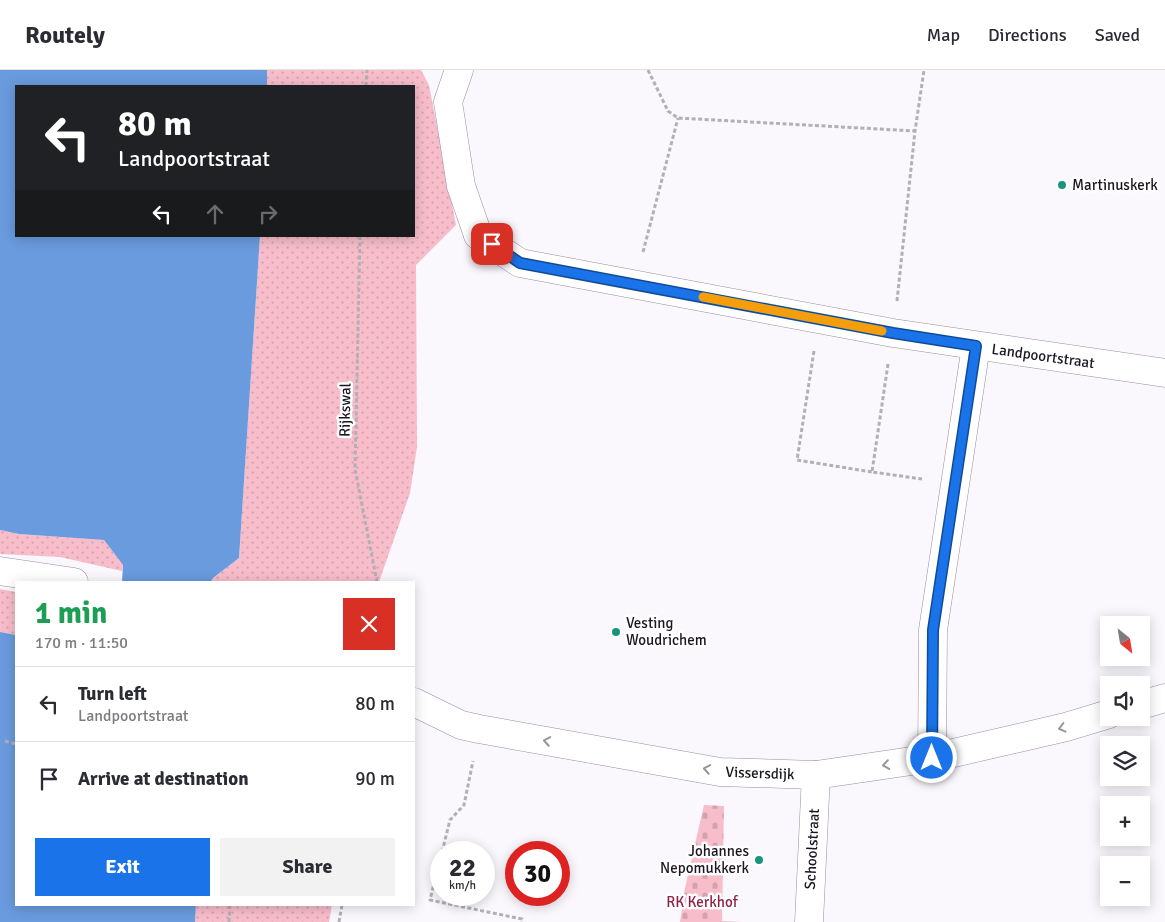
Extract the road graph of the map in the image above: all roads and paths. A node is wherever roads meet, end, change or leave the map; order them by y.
1 (367, 70) edge
2 (459, 70) edge
3 (648, 70) edge
4 (366, 85) edge
5 (678, 118) junction
6 (916, 131) dead end
7 (360, 237) edge
8 (634, 284) junction
9 (820, 319) junction
10 (976, 346) junction
11 (1165, 373) edge
12 (872, 472) dead end
13 (0, 571) edge
14 (67, 581) edge
15 (378, 581) edge
16 (1165, 698) edge
17 (415, 702) edge
18 (1150, 702) edge
19 (1100, 717) edge
20 (480, 729) junction
21 (5, 741) dead end
22 (15, 744) edge
23 (932, 758) junction
24 (816, 775) junction
25 (445, 841) edge
26 (230, 906) edge
27 (342, 906) edge
28 (459, 906) edge
29 (229, 922) edge
30 (339, 922) edge
31 (522, 922) edge
32 (809, 922) edge

1 - 4 path
2 - 8 street, Landpoortstraat
3 - 5 path
5 - 6 path
5 - 8 path
7 - 15 path, Rijkswal
8 - 9 street, Landpoortstraat
9 - 10 street, Landpoortstraat
9 - 12 path
10 - 11 street, Landpoortstraat
10 - 23 street
13 - 14 street
16 - 18 street
17 - 20 street, Vissersdijk
19 -> 23 street, Vissersdijk
24 -> 20 street, Vissersdijk
20 - 25 path
21 - 22 path
23 -> 24 street, Vissersdijk
24 - 32 street, Schoolstraat
26 - 29 path
27 - 30 path
28 - 31 path

